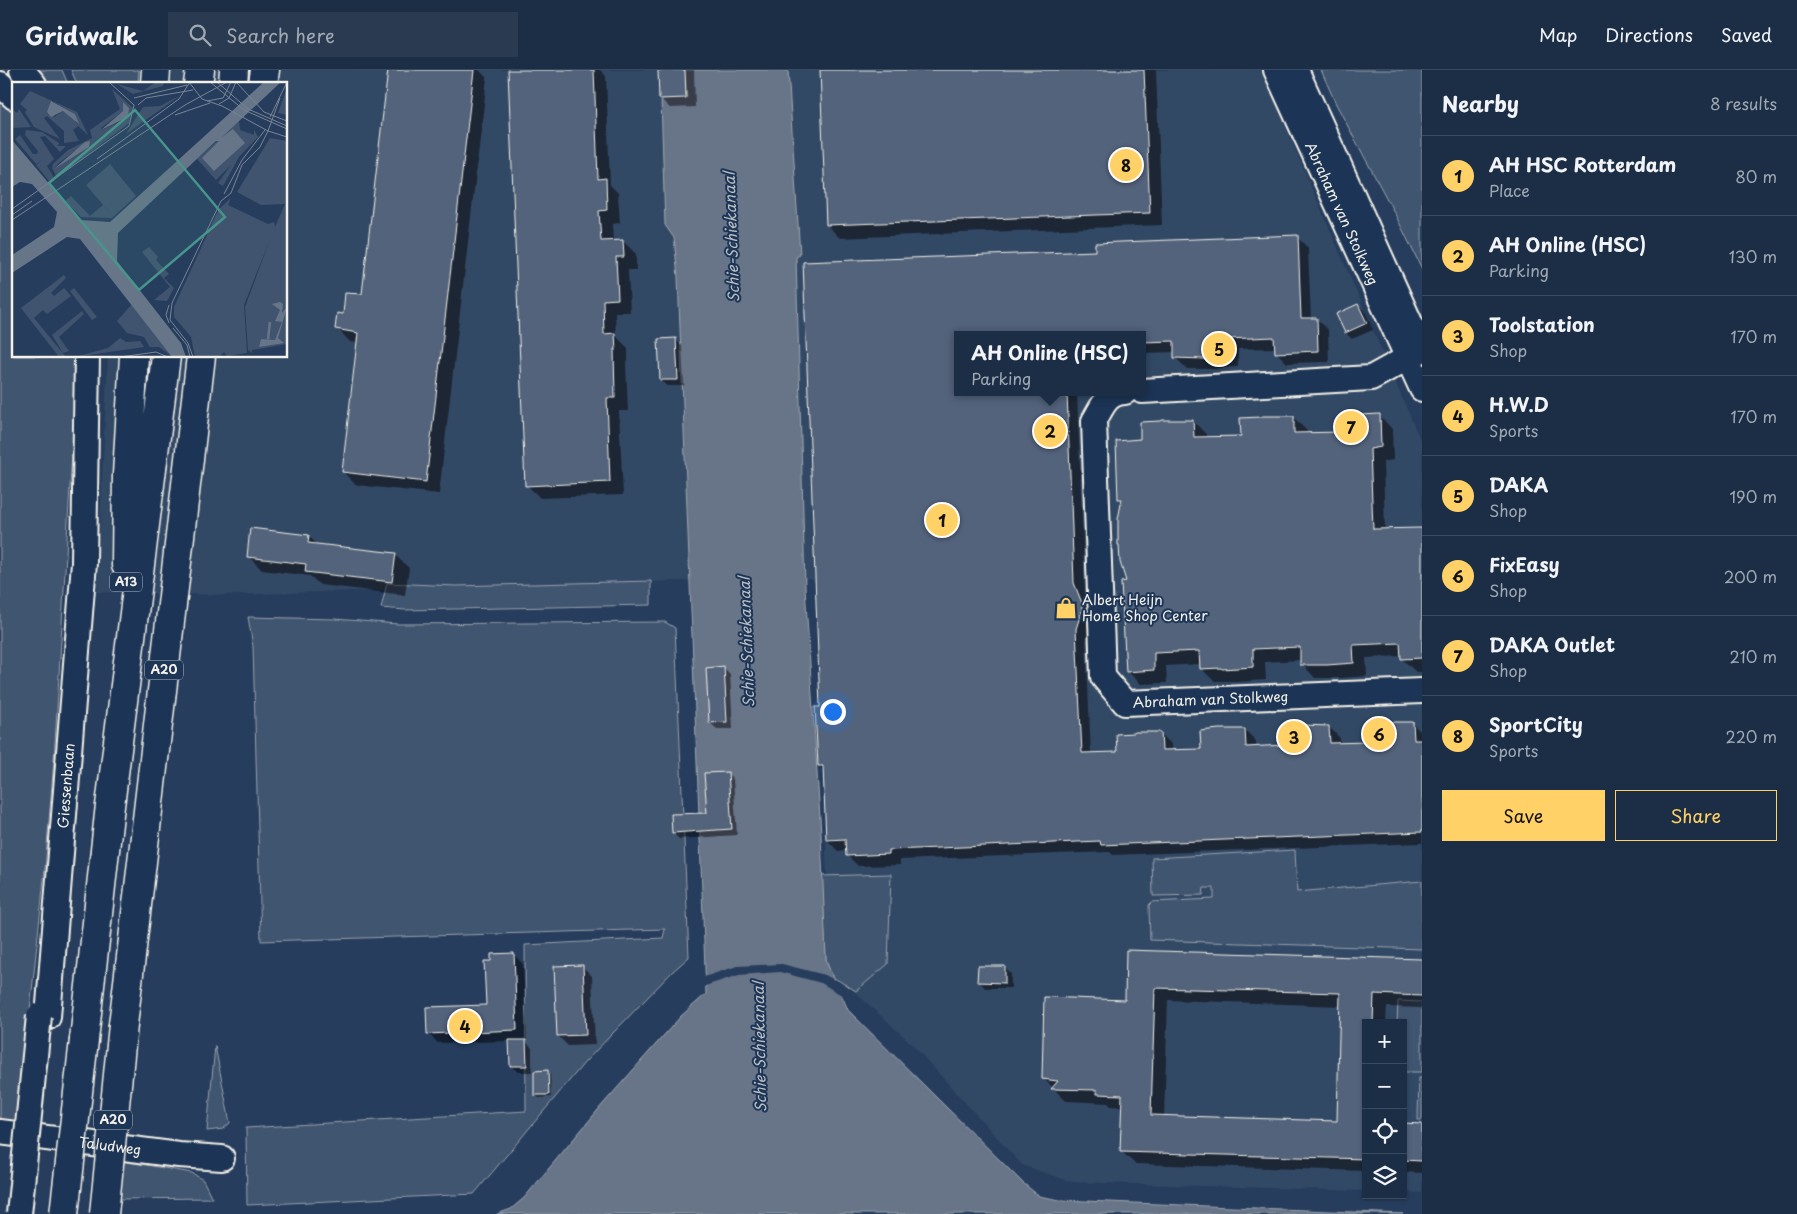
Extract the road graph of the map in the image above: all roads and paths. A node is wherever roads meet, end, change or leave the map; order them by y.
1 (22, 70) edge
2 (1276, 70) edge
3 (1296, 70) edge
4 (32, 82) edge
5 (0, 84) edge
6 (12, 95) edge
7 (1417, 352) edge
8 (77, 358) edge
9 (87, 358) edge
10 (134, 358) edge
11 (166, 358) edge
12 (201, 358) edge
13 (213, 358) edge
14 (1422, 389) edge
15 (1146, 391) edge
16 (1110, 396) edge
17 (186, 488) junction
18 (124, 690) junction
19 (1422, 691) edge
20 (44, 1017) junction
21 (0, 1132) edge
22 (222, 1158) dead end
23 (20, 1214) edge
24 (30, 1214) edge
25 (64, 1214) edge
26 (104, 1214) edge

1 - 4 street
2 - 7 street, Abraham van Stolkweg
3 - 7 street, Abraham van Stolkweg
5 - 6 street
7 - 14 street, Abraham van Stolkweg
7 - 15 street
8 - 20 street, Giessenbaan
9 - 20 street, Giessenbaan
10 - 18 highway, A13
11 - 18 highway, A20
12 - 17 highway, A20
13 - 17 highway, A20
16 - 19 street, Abraham van Stolkweg
17 - 26 highway, A20, bridge
18 - 25 highway, A20, bridge
20 - 23 street, Giessenbaan, bridge
20 - 24 street, Giessenbaan
21 - 22 street, Taludweg

